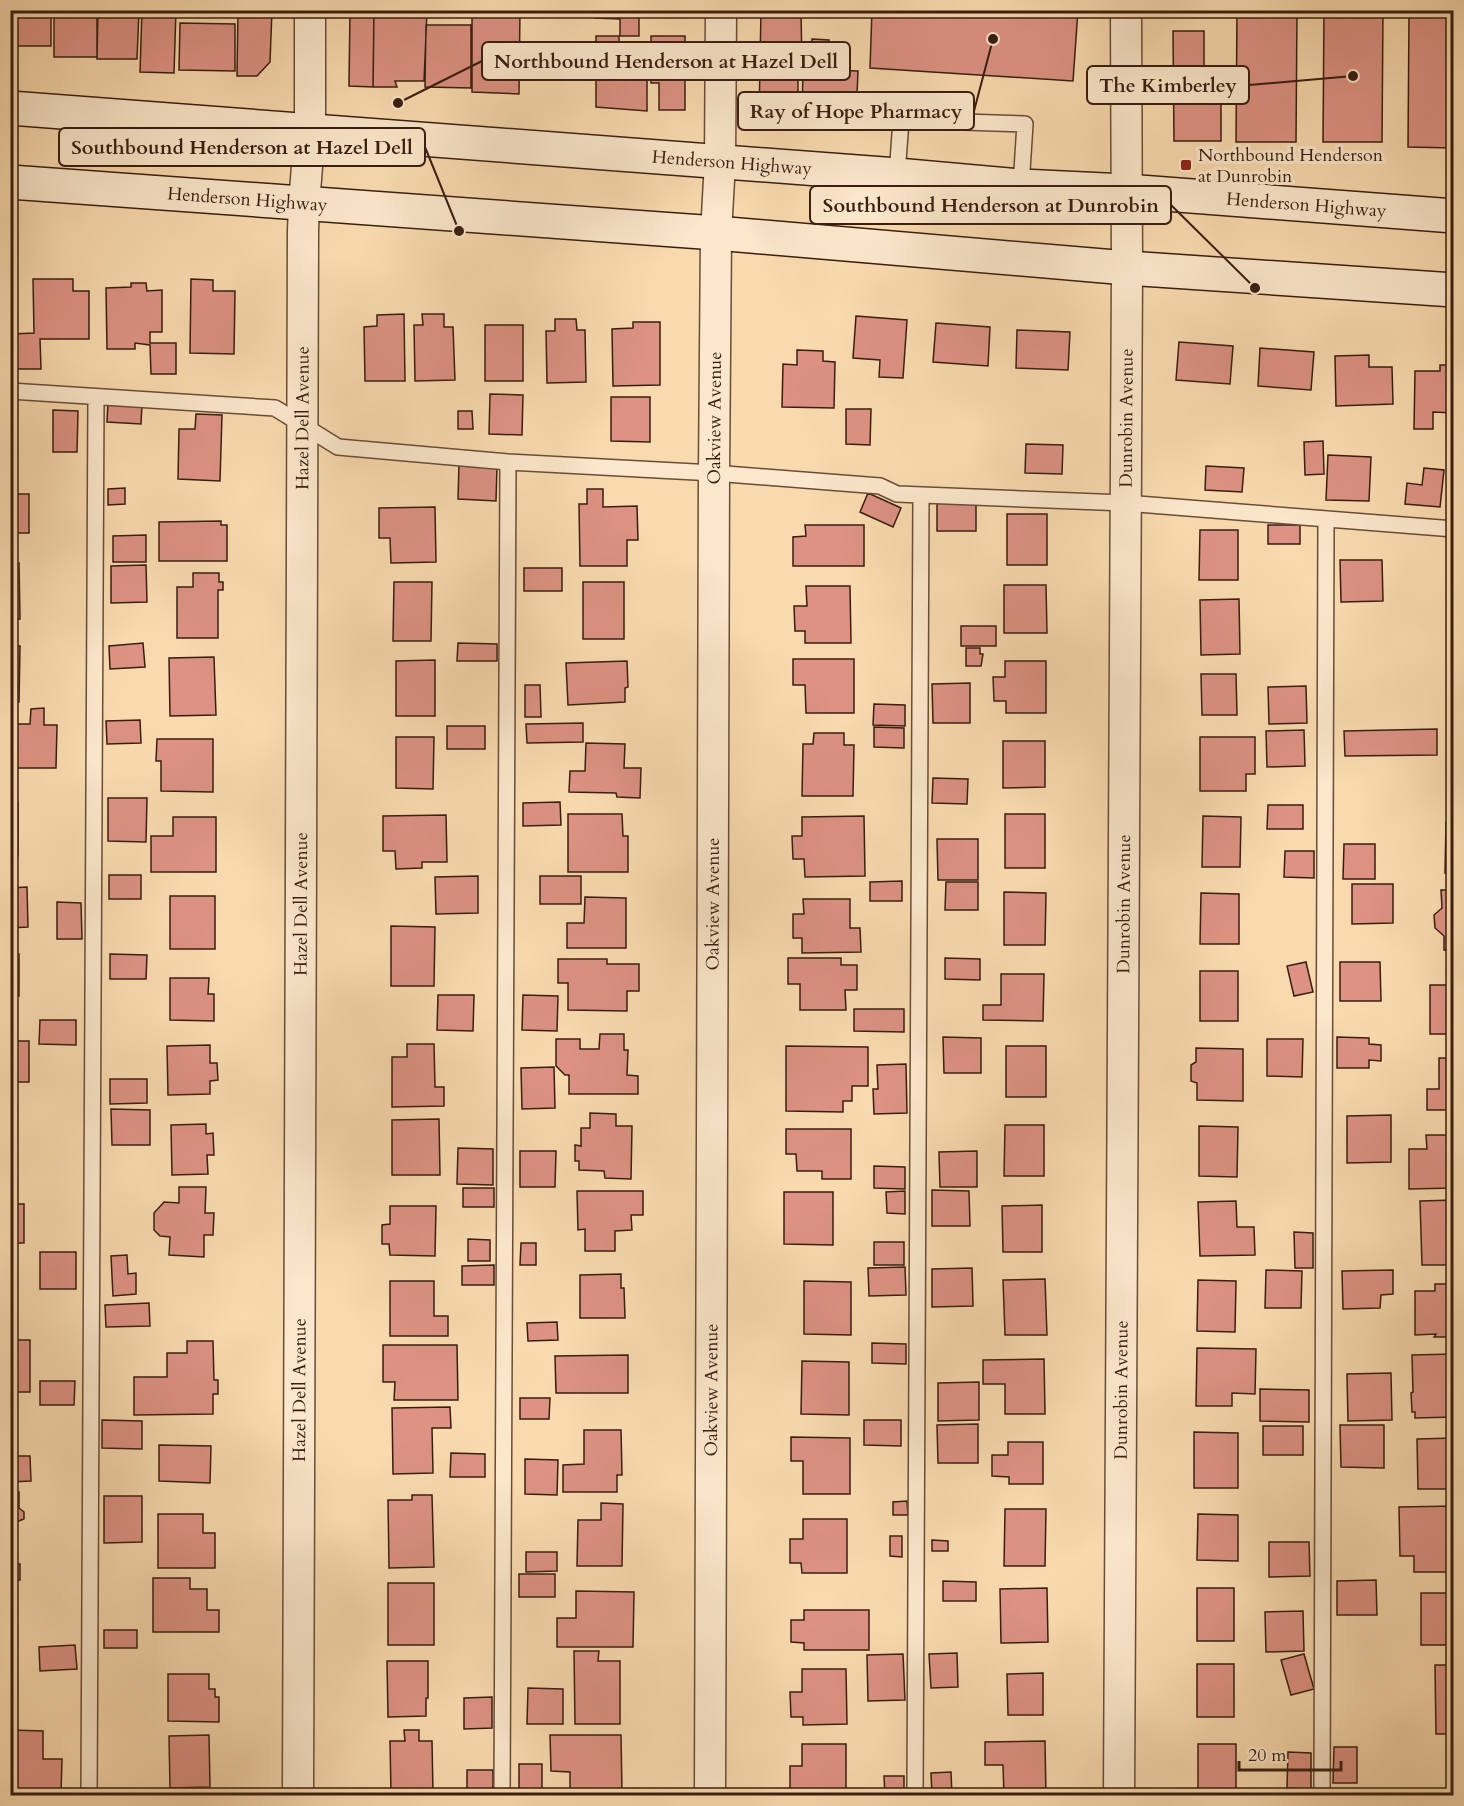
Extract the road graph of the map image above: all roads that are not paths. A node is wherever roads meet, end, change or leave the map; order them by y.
1 (310, 10) edge
2 (722, 10) edge
3 (1126, 10) edge
4 (10, 108) edge
5 (310, 129) junction
6 (720, 162) junction
7 (897, 175) junction
8 (10, 182) edge
9 (1021, 186) junction
10 (1126, 192) junction
11 (304, 204) junction
12 (1454, 216) edge
13 (716, 233) junction
14 (1127, 268) junction
15 (1454, 290) edge
16 (10, 391) edge
17 (96, 397) junction
18 (303, 426) junction
19 (508, 462) junction
20 (714, 473) junction
21 (921, 495) junction
22 (1125, 503) junction
23 (1326, 519) junction
24 (1454, 529) edge
25 (89, 1796) edge
26 (297, 1796) edge
27 (502, 1796) edge
28 (710, 1796) edge
29 (915, 1796) edge
30 (1119, 1796) edge
31 (1322, 1796) edge

1 - 5 street, Hazel Dell Avenue
2 - 6 street, Oakview Avenue
3 - 10 street, Dunrobin Avenue
4 - 5 main road, Henderson Highway
5 - 6 main road, Henderson Highway
5 - 11 street, Hazel Dell Avenue
6 - 7 main road, Henderson Highway
6 - 13 street, Oakview Avenue
7 - 9 main road, Henderson Highway
7 - 9 lane
8 - 11 main road, Henderson Highway
9 - 10 main road, Henderson Highway
10 - 12 main road, Henderson Highway
10 - 14 street, Dunrobin Avenue
11 - 13 main road, Henderson Highway
11 - 18 street, Hazel Dell Avenue
13 - 14 main road, Henderson Highway
13 - 20 street, Oakview Avenue
14 - 15 main road, Henderson Highway
14 - 22 street, Dunrobin Avenue
16 - 17 lane
17 - 18 lane
17 - 25 lane
18 - 19 lane
18 - 26 street, Hazel Dell Avenue
19 - 20 lane
19 - 27 lane
20 - 21 lane
20 - 28 street, Oakview Avenue
21 - 22 lane
21 - 29 lane
22 - 23 lane
22 - 30 street, Dunrobin Avenue
23 - 24 lane
23 - 31 lane

